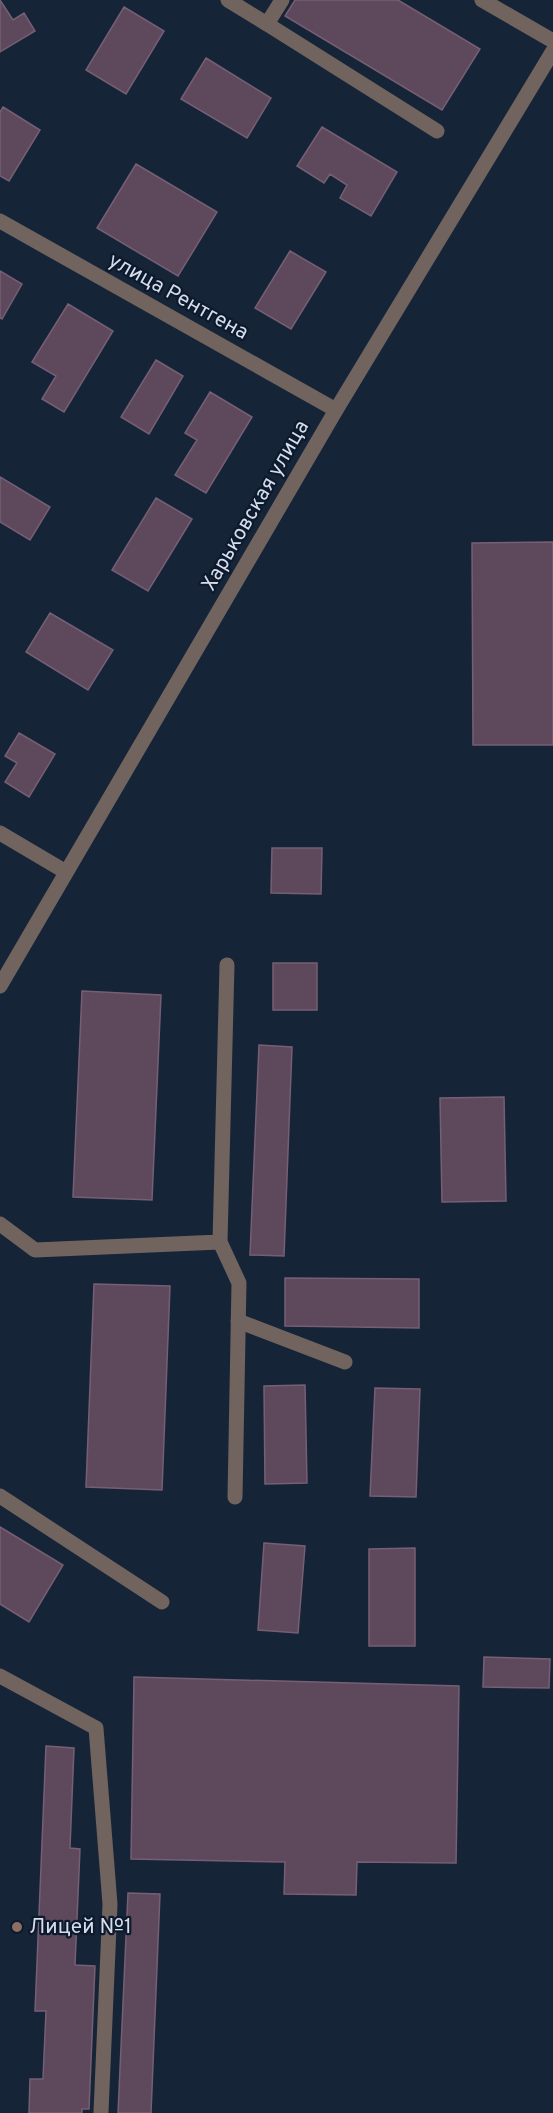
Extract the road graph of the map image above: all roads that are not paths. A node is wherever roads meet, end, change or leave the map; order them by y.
1 (228, 0) edge
2 (282, 0) edge
3 (482, 0) edge
4 (267, 24) junction
5 (553, 41) edge
6 (553, 51) edge
7 (437, 131) dead end
8 (0, 221) edge
9 (336, 410) junction
10 (0, 833) edge
11 (66, 872) junction
12 (227, 966) dead end
13 (0, 986) edge
14 (0, 1224) edge
15 (220, 1242) junction
16 (238, 1321) junction
17 (345, 1362) dead end
18 (0, 1496) edge
19 (235, 1497) dead end
20 (162, 1602) dead end
21 (0, 1676) edge
22 (101, 2112) edge

1 - 4 street
2 - 4 street
3 - 5 street
4 - 7 street
6 - 9 street, Харьковская улица
8 - 9 street, улица Рентгена
9 - 11 street, Харьковская улица
10 - 11 street
11 - 13 street, Харьковская улица
12 - 15 street
14 - 15 street
15 - 16 street
16 - 17 street
16 - 19 street
18 - 20 street
21 - 22 street

